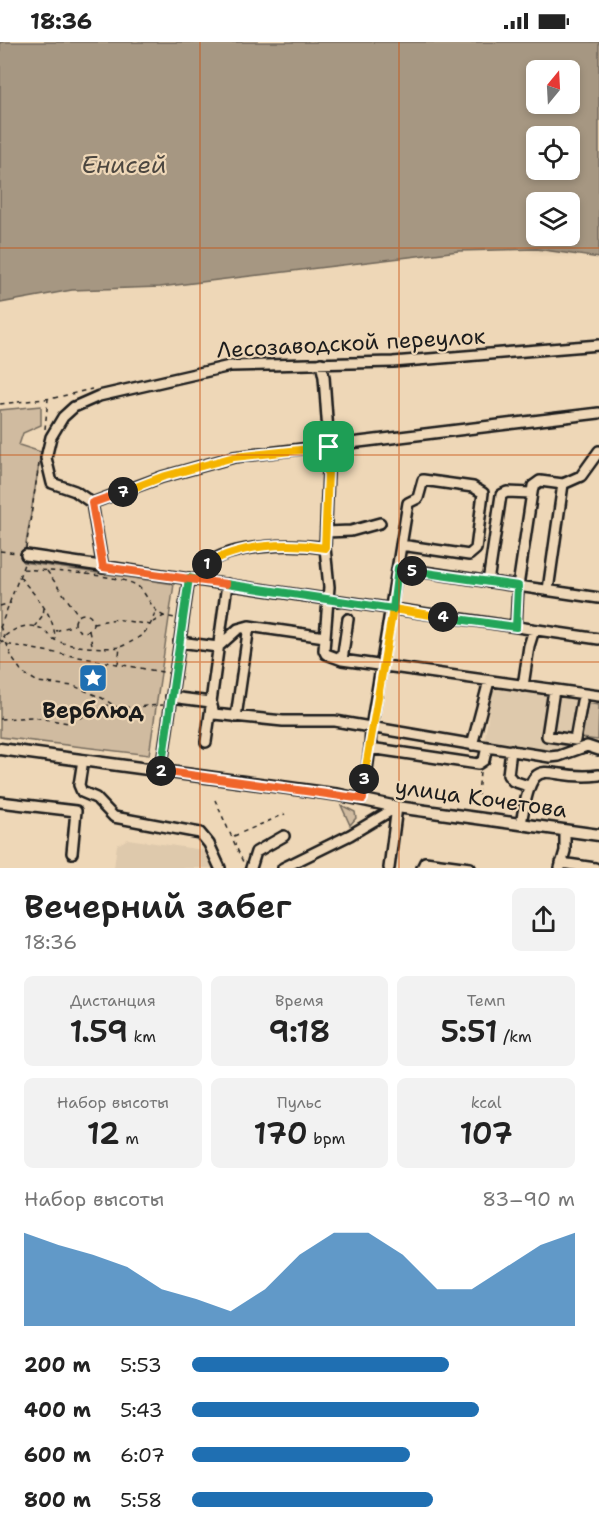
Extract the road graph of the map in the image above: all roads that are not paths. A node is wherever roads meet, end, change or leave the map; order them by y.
1 (599, 345) edge
2 (321, 363) junction
3 (599, 414) edge
4 (329, 447) junction
5 (599, 451) edge
6 (563, 484) junction
7 (531, 493) junction
8 (92, 503) junction
9 (380, 523) dead end
10 (326, 532) junction
11 (401, 545) junction
12 (325, 548) junction
13 (26, 555) road end
14 (103, 567) junction
15 (398, 568) junction
16 (193, 579) junction
17 (488, 582) junction
18 (227, 584) junction
19 (518, 586) junction
20 (548, 590) junction
21 (599, 598) edge
22 (327, 599) junction
23 (393, 609) junction
24 (348, 619) dead end
25 (249, 626) junction
26 (516, 627) junction
27 (534, 630) junction
28 (325, 637) junction
29 (599, 639) edge
30 (179, 642) junction
31 (218, 647) junction
32 (342, 660) junction
33 (383, 664) junction
34 (489, 681) junction
35 (523, 686) junction
36 (554, 690) junction
37 (599, 696) edge
38 (582, 701) dead end
39 (170, 702) junction
40 (211, 702) junction
41 (236, 717) junction
42 (371, 728) junction
43 (206, 741) dead end
44 (472, 745) junction
45 (487, 747) junction
46 (370, 748) junction
47 (0, 750) edge
48 (512, 750) junction
49 (599, 750) edge
50 (550, 757) junction
51 (83, 760) junction
52 (161, 771) junction
53 (545, 771) junction
54 (599, 775) edge
55 (528, 786) junction
56 (82, 792) junction
57 (363, 799) junction
58 (0, 802) edge
59 (398, 807) junction
60 (76, 811) junction
61 (521, 824) junction
62 (565, 831) junction
63 (599, 835) edge
64 (284, 836) dead end
65 (72, 853) dead end
66 (560, 866) edge
67 (220, 868) edge
68 (251, 868) edge
69 (283, 868) edge
70 (389, 868) edge
71 (422, 868) edge
72 (470, 868) edge
73 (595, 868) edge

1 - 2 street, Лесозаводской переулок
2 - 4 street
2 - 8 street, Лесозаводской переулок
3 - 4 street
4 - 8 street
4 - 10 street
5 - 6 street
6 - 7 street
6 - 20 street
7 - 17 street
7 - 19 street
8 - 14 street
9 - 10 street
10 - 12 street
11 - 11 street
11 - 15 street
12 - 16 street
12 - 22 street
13 - 14 street
14 - 16 street
15 - 17 street
15 - 23 street
16 - 18 street
16 - 30 street
17 - 19 street
18 - 22 street
18 - 31 street
19 - 20 street
19 - 26 street
20 - 21 street
22 - 23 street
22 - 28 street
23 - 26 street
23 - 33 street
24 - 32 street
25 - 28 street
25 - 31 street
25 - 41 street
26 - 27 street
27 - 29 street
27 - 35 street
28 - 32 street
30 - 31 street
30 - 39 street
31 - 40 street
32 - 33 street
33 - 34 street
33 - 42 street
34 - 35 street
34 - 44 street
35 - 36 street
36 - 37 street
36 - 38 street
39 - 40 street
39 - 52 street
40 - 41 street
40 - 43 street
41 - 42 street
42 - 44 street
42 - 46 street
44 - 45 street
45 - 46 street
45 - 48 street
46 - 57 street
47 - 51 main road, улица Кочетова
48 - 50 street
48 - 55 street
49 - 50 street
50 - 53 street
51 - 52 main road, улица Кочетова
51 - 56 street
52 - 57 main road, улица Кочетова
53 - 54 street
53 - 55 street
55 - 61 street
56 - 60 street
56 - 67 street
57 - 59 main road, улица Кочетова
58 - 60 street
59 - 61 main road, улица Кочетова
59 - 69 street
59 - 70 street
60 - 65 street
61 - 62 main road, улица Кочетова
62 - 63 main road, улица Кочетова
62 - 66 street
64 - 68 street
66 - 73 street
71 - 72 street

